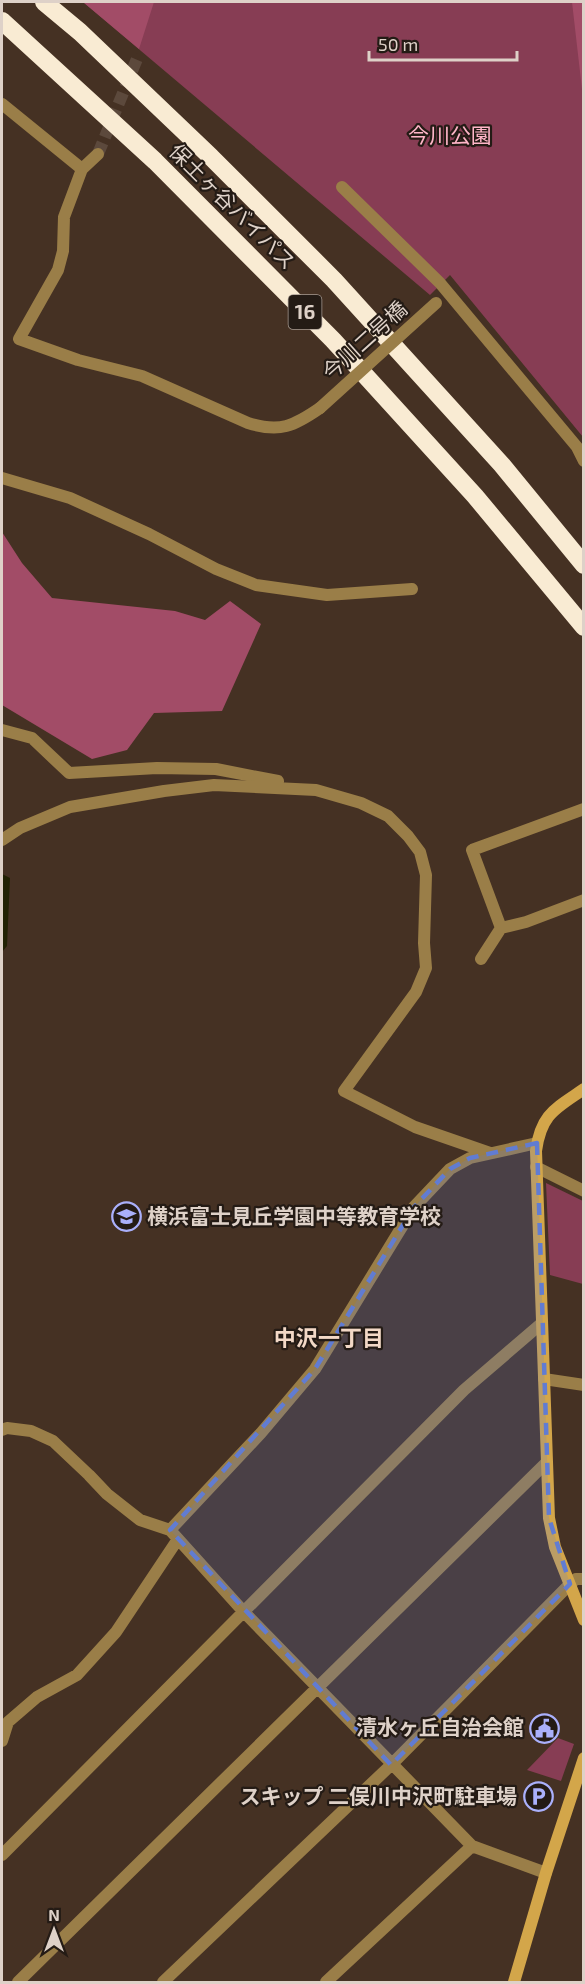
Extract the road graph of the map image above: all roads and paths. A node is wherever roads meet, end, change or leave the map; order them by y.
1 (44, 2) edge
2 (2, 21) edge
3 (2, 104) edge
4 (98, 154) tunnel mouth
5 (82, 169) junction
6 (342, 187) dead end
7 (448, 293) junction
8 (584, 461) edge
9 (2, 478) edge
10 (584, 565) edge
11 (412, 588) dead end
12 (584, 627) edge
13 (2, 730) edge
14 (316, 790) junction
15 (584, 809) edge
16 (2, 840) edge
17 (584, 900) edge
18 (501, 928) junction
19 (481, 959) dead end
20 (584, 1089) edge
21 (537, 1143) junction
22 (490, 1153) junction
23 (536, 1167) junction
24 (584, 1191) edge
25 (542, 1323) junction
26 (544, 1379) junction
27 (584, 1385) edge
28 (2, 1430) edge
29 (546, 1464) junction
30 (174, 1535) junction
31 (584, 1579) edge
32 (570, 1584) junction
33 (243, 1611) junction
34 (584, 1620) edge
35 (318, 1687) junction
36 (2, 1741) edge
37 (584, 1758) edge
38 (391, 1765) junction
39 (472, 1846) junction
40 (2, 1855) edge
41 (546, 1873) junction
42 (18, 1983) edge
43 (163, 1983) edge
44 (327, 1983) edge
45 (514, 1983) edge

1 - 10 highway, 保土ヶ谷バイパス / 16
2 - 12 highway, 保土ヶ谷バイパス / 16
3 - 5 street
4 - 5 street
5 - 7 street, 今川二号橋, bridge
6 - 7 street
7 - 8 street
9 - 11 street
13 - 14 street
14 - 16 street
14 - 22 street
15 - 18 street
17 - 18 street
18 - 19 street
20 - 21 street
21 - 22 street
21 - 23 street
22 - 30 street
23 - 24 street
23 - 25 street
25 - 26 street
25 - 33 street
26 - 27 street
26 - 29 street
28 - 30 street
29 - 32 street
29 - 35 street
30 - 33 street
30 - 36 street
31 - 32 street
32 - 34 street
32 - 38 street
33 - 35 street
33 - 40 street
35 - 38 street
35 - 42 street
37 - 41 street
38 - 39 street
38 - 43 street
39 - 41 street
39 - 44 street
41 - 45 street

